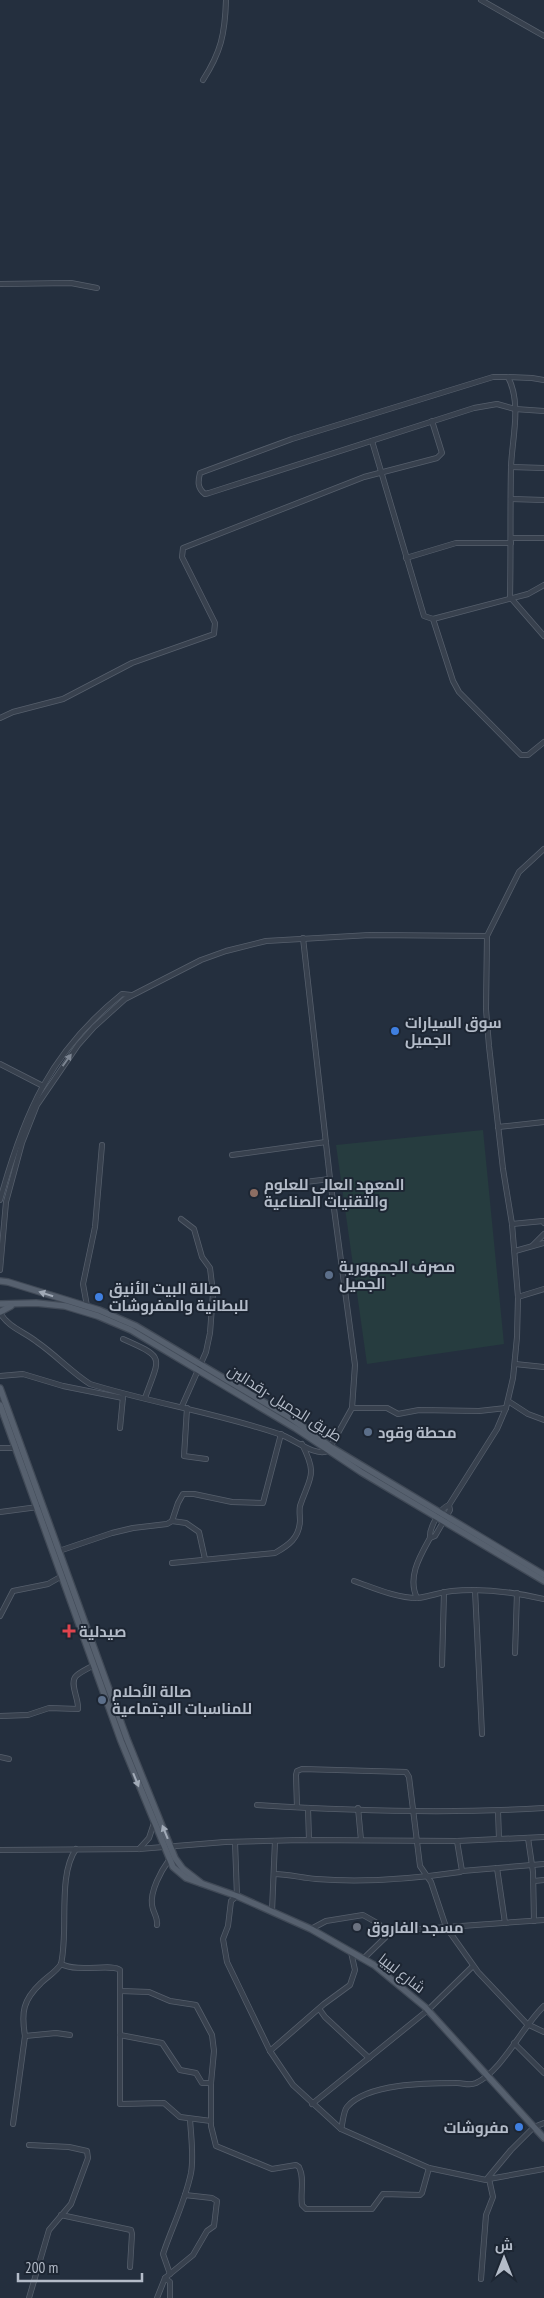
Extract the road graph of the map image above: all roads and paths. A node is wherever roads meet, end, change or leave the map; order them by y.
1 (226, 0) edge
2 (481, 0) edge
3 (544, 36) edge
4 (203, 80) dead end
5 (0, 284) edge
6 (97, 288) dead end
7 (508, 378) junction
8 (544, 380) edge
9 (515, 409) junction
10 (544, 411) edge
11 (432, 421) junction
12 (372, 441) junction
13 (511, 467) junction
14 (544, 468) edge
15 (382, 471) junction
16 (511, 498) junction
17 (544, 500) edge
18 (511, 538) junction
19 (544, 538) edge
20 (511, 543) junction
21 (406, 558) junction
22 (544, 585) edge
23 (510, 597) junction
24 (433, 618) junction
25 (544, 636) edge
26 (0, 718) edge
27 (544, 742) edge
28 (544, 849) edge
29 (487, 936) junction
30 (303, 938) junction
31 (133, 995) junction
32 (0, 1064) edge
33 (42, 1086) junction
34 (544, 1122) edge
35 (498, 1127) junction
36 (19, 1142) junction
37 (326, 1142) junction
38 (102, 1145) dead end
39 (232, 1155) dead end
40 (330, 1179) junction
41 (304, 1182) dead end
42 (1, 1194) edge
43 (0, 1200) edge
44 (181, 1219) dead end
45 (544, 1223) edge
46 (512, 1224) junction
47 (544, 1234) edge
48 (544, 1243) edge
49 (532, 1246) junction
50 (514, 1251) junction
51 (0, 1270) edge
52 (0, 1281) edge
53 (544, 1289) edge
54 (518, 1297) junction
55 (0, 1304) edge
56 (17, 1304) junction
57 (87, 1306) junction
58 (0, 1312) edge
59 (123, 1339) dead end
60 (515, 1364) junction
61 (199, 1367) junction
62 (544, 1367) edge
63 (0, 1376) edge
64 (0, 1390) edge
65 (124, 1396) junction
66 (145, 1398) junction
67 (508, 1401) junction
68 (0, 1405) edge
69 (185, 1407) junction
70 (352, 1408) junction
71 (506, 1408) junction
72 (544, 1420) edge
73 (120, 1428) dead end
74 (281, 1434) junction
75 (302, 1444) junction
76 (0, 1448) edge
77 (16, 1448) junction
78 (329, 1449) junction
79 (206, 1459) dead end
80 (38, 1507) junction
81 (0, 1512) edge
82 (442, 1517) junction
83 (172, 1521) junction
84 (59, 1551) junction
85 (205, 1559) junction
86 (172, 1563) dead end
87 (544, 1575) edge
88 (62, 1576) junction
89 (354, 1580) dead end
90 (544, 1581) edge
91 (475, 1590) junction
92 (444, 1592) junction
93 (517, 1593) junction
94 (417, 1598) junction
95 (544, 1599) edge
96 (0, 1616) edge
97 (515, 1653) dead end
98 (94, 1665) junction
99 (442, 1665) dead end
100 (0, 1716) edge
101 (482, 1734) dead end
102 (0, 1757) edge
103 (9, 1758) dead end
104 (257, 1805) dead end
105 (297, 1807) junction
106 (308, 1808) junction
107 (358, 1808) junction
108 (544, 1808) edge
109 (414, 1810) junction
110 (498, 1811) junction
111 (154, 1823) junction
112 (544, 1837) edge
113 (528, 1838) junction
114 (500, 1839) junction
115 (309, 1840) junction
116 (360, 1840) junction
117 (275, 1841) junction
118 (417, 1841) junction
119 (457, 1841) junction
120 (235, 1842) junction
121 (171, 1846) junction
122 (164, 1847) junction
123 (76, 1849) junction
124 (140, 1849) junction
125 (0, 1850) edge
126 (169, 1860) junction
127 (531, 1864) junction
128 (544, 1864) edge
129 (497, 1868) junction
130 (462, 1872) junction
131 (274, 1874) junction
132 (428, 1877) junction
133 (544, 1880) edge
134 (534, 1881) junction
135 (202, 1884) junction
136 (237, 1896) junction
137 (272, 1911) junction
138 (544, 1920) edge
139 (534, 1921) junction
140 (505, 1922) junction
141 (156, 1925) dead end
142 (446, 1927) junction
143 (311, 1929) junction
144 (386, 1935) junction
145 (351, 1952) junction
146 (363, 1959) junction
147 (61, 1964) junction
148 (473, 1966) junction
149 (121, 1991) junction
150 (544, 2006) edge
151 (320, 2010) junction
152 (428, 2010) junction
153 (527, 2024) junction
154 (544, 2032) edge
155 (70, 2035) dead end
156 (120, 2035) junction
157 (25, 2036) junction
158 (514, 2043) junction
159 (270, 2051) junction
160 (369, 2058) junction
161 (544, 2073) edge
162 (488, 2075) junction
163 (211, 2083) junction
164 (312, 2104) junction
165 (190, 2119) junction
166 (211, 2121) junction
167 (544, 2123) edge
168 (13, 2124) dead end
169 (534, 2127) junction
170 (341, 2129) junction
171 (544, 2138) edge
172 (29, 2145) dead end
173 (428, 2168) junction
174 (544, 2169) edge
175 (489, 2179) junction
176 (185, 2195) junction
177 (61, 2215) junction
178 (130, 2268) dead end
179 (170, 2274) junction
180 (165, 2278) junction
181 (481, 2279) dead end
182 (29, 2298) edge
183 (157, 2298) edge
184 (170, 2298) edge

1 - 4 street
2 - 3 street
5 - 6 street
7 - 8 street
7 - 9 street
7 - 12 street
9 - 10 street
9 - 11 street
9 - 13 street
11 - 12 street
11 - 15 street
12 - 15 street
13 - 14 street
13 - 16 street
15 - 21 street
15 - 26 street
16 - 17 street
16 - 18 street
18 - 19 street
18 - 20 street
20 - 21 street
20 - 23 street
21 - 24 street
22 - 23 street
23 - 24 street
23 - 25 street
24 - 27 street
28 - 29 street
29 - 30 street
29 - 35 street
30 - 31 street
30 - 37 street
31 - 33 street
36 -> 31 street
32 - 33 street
33 - 36 street
34 - 35 street
35 - 46 street
36 - 42 street
36 - 51 street
37 - 39 street
37 - 40 street
38 - 57 street
40 - 41 street
40 - 70 street
42 - 43 street
44 - 61 street
45 - 46 street
46 - 50 street
47 - 49 street
48 - 49 street
49 - 50 street
50 - 54 street
57 -> 52 main road, طريق الجميل -رقدالين
53 - 54 street
54 - 60 street
55 - 56 main road, طريق الجميل -رقدالين
56 - 58 main road
56 - 61 main road, طريق الجميل -رقدالين
57 - 61 main road, طريق الجميل -رقدالين
58 - 65 street
59 - 66 street
60 - 62 street
60 - 67 street
61 - 69 street
61 - 78 main road, طريق الجميل -رقدالين
63 - 65 street
64 - 84 main road
65 - 66 street
65 - 73 street
66 - 69 street
67 - 71 street
67 - 72 street
68 - 77 main road
69 - 74 street
69 - 79 street
70 - 71 street
70 - 78 street
71 - 82 street
74 - 75 street
74 - 83 street
75 - 78 street
75 - 85 street
76 - 77 street
77 - 80 main road
78 - 82 main road, طريق الجميل -رقدالين
80 - 81 street
80 - 88 main road
82 - 87 main road, طريق الجميل -رقدالين
82 - 90 main road, طريق الجميل -رقدالين
82 - 94 street
83 - 84 street
83 - 85 street
121 -> 84 main road
85 - 86 street
88 - 96 street
88 - 98 main road
89 - 94 street
91 - 92 street
91 - 93 street
91 - 101 street
92 - 94 street
92 - 99 street
93 - 95 street
93 - 97 street
98 - 100 street
98 -> 111 main road
102 - 103 street
104 - 105 street
105 - 106 street
105 - 109 street
106 - 107 street
106 - 115 street
107 - 109 street
107 - 116 street
108 - 110 street
109 - 110 street
109 - 118 street
110 - 114 street
111 - 122 main road
111 - 124 street
112 - 113 street
113 - 114 street
113 - 127 street
114 - 119 street
115 - 116 street
115 - 117 street
116 - 118 street
117 - 120 street
117 - 131 street
118 - 119 street
118 - 132 street
119 - 130 street
120 - 121 street
120 - 136 street
121 - 122 street
121 - 135 main road
122 - 124 street
122 - 126 main road
123 - 124 street
123 - 125 street
123 - 147 street
126 - 135 main road, شارع ليبيا
126 - 141 street
127 - 128 street
127 - 129 street
127 - 134 street
129 - 130 street
129 - 140 street
130 - 132 street
131 - 132 street
131 - 137 street
132 - 142 street
133 - 134 street
134 - 139 street
135 - 136 main road, شارع ليبيا
136 - 137 main road, شارع ليبيا
136 - 159 street
137 - 143 main road, شارع ليبيا
138 - 139 street
139 - 140 street
140 - 142 street
142 - 144 street
142 - 148 street
143 - 144 street
143 - 145 main road, شارع ليبيا
144 - 146 street
145 - 146 main road, شارع ليبيا
145 - 151 street
146 - 152 main road, شارع ليبيا
147 - 149 street
147 - 157 street
148 - 152 street
148 - 153 street
149 - 156 street
149 - 163 street
150 - 153 street
151 - 159 street
151 - 160 street
152 - 160 street
152 - 162 main road, شارع ليبيا
153 - 154 street
153 - 158 street
155 - 157 street
156 - 163 street
156 - 165 street
157 - 168 street
158 - 161 street
158 - 162 street
159 - 164 street
160 - 164 street
162 - 169 main road, شارع ليبيا
162 - 170 street
163 - 166 street
164 - 170 street
165 - 166 street
165 - 176 street
166 - 173 street
167 - 169 street
169 - 171 main road, شارع ليبيا
169 - 175 street
170 - 173 street
172 - 177 street
173 - 175 street
174 - 175 street
175 - 181 street
176 - 179 street
176 - 179 street
177 - 178 street
177 - 182 street
179 - 180 street
180 - 183 street
180 - 184 street

